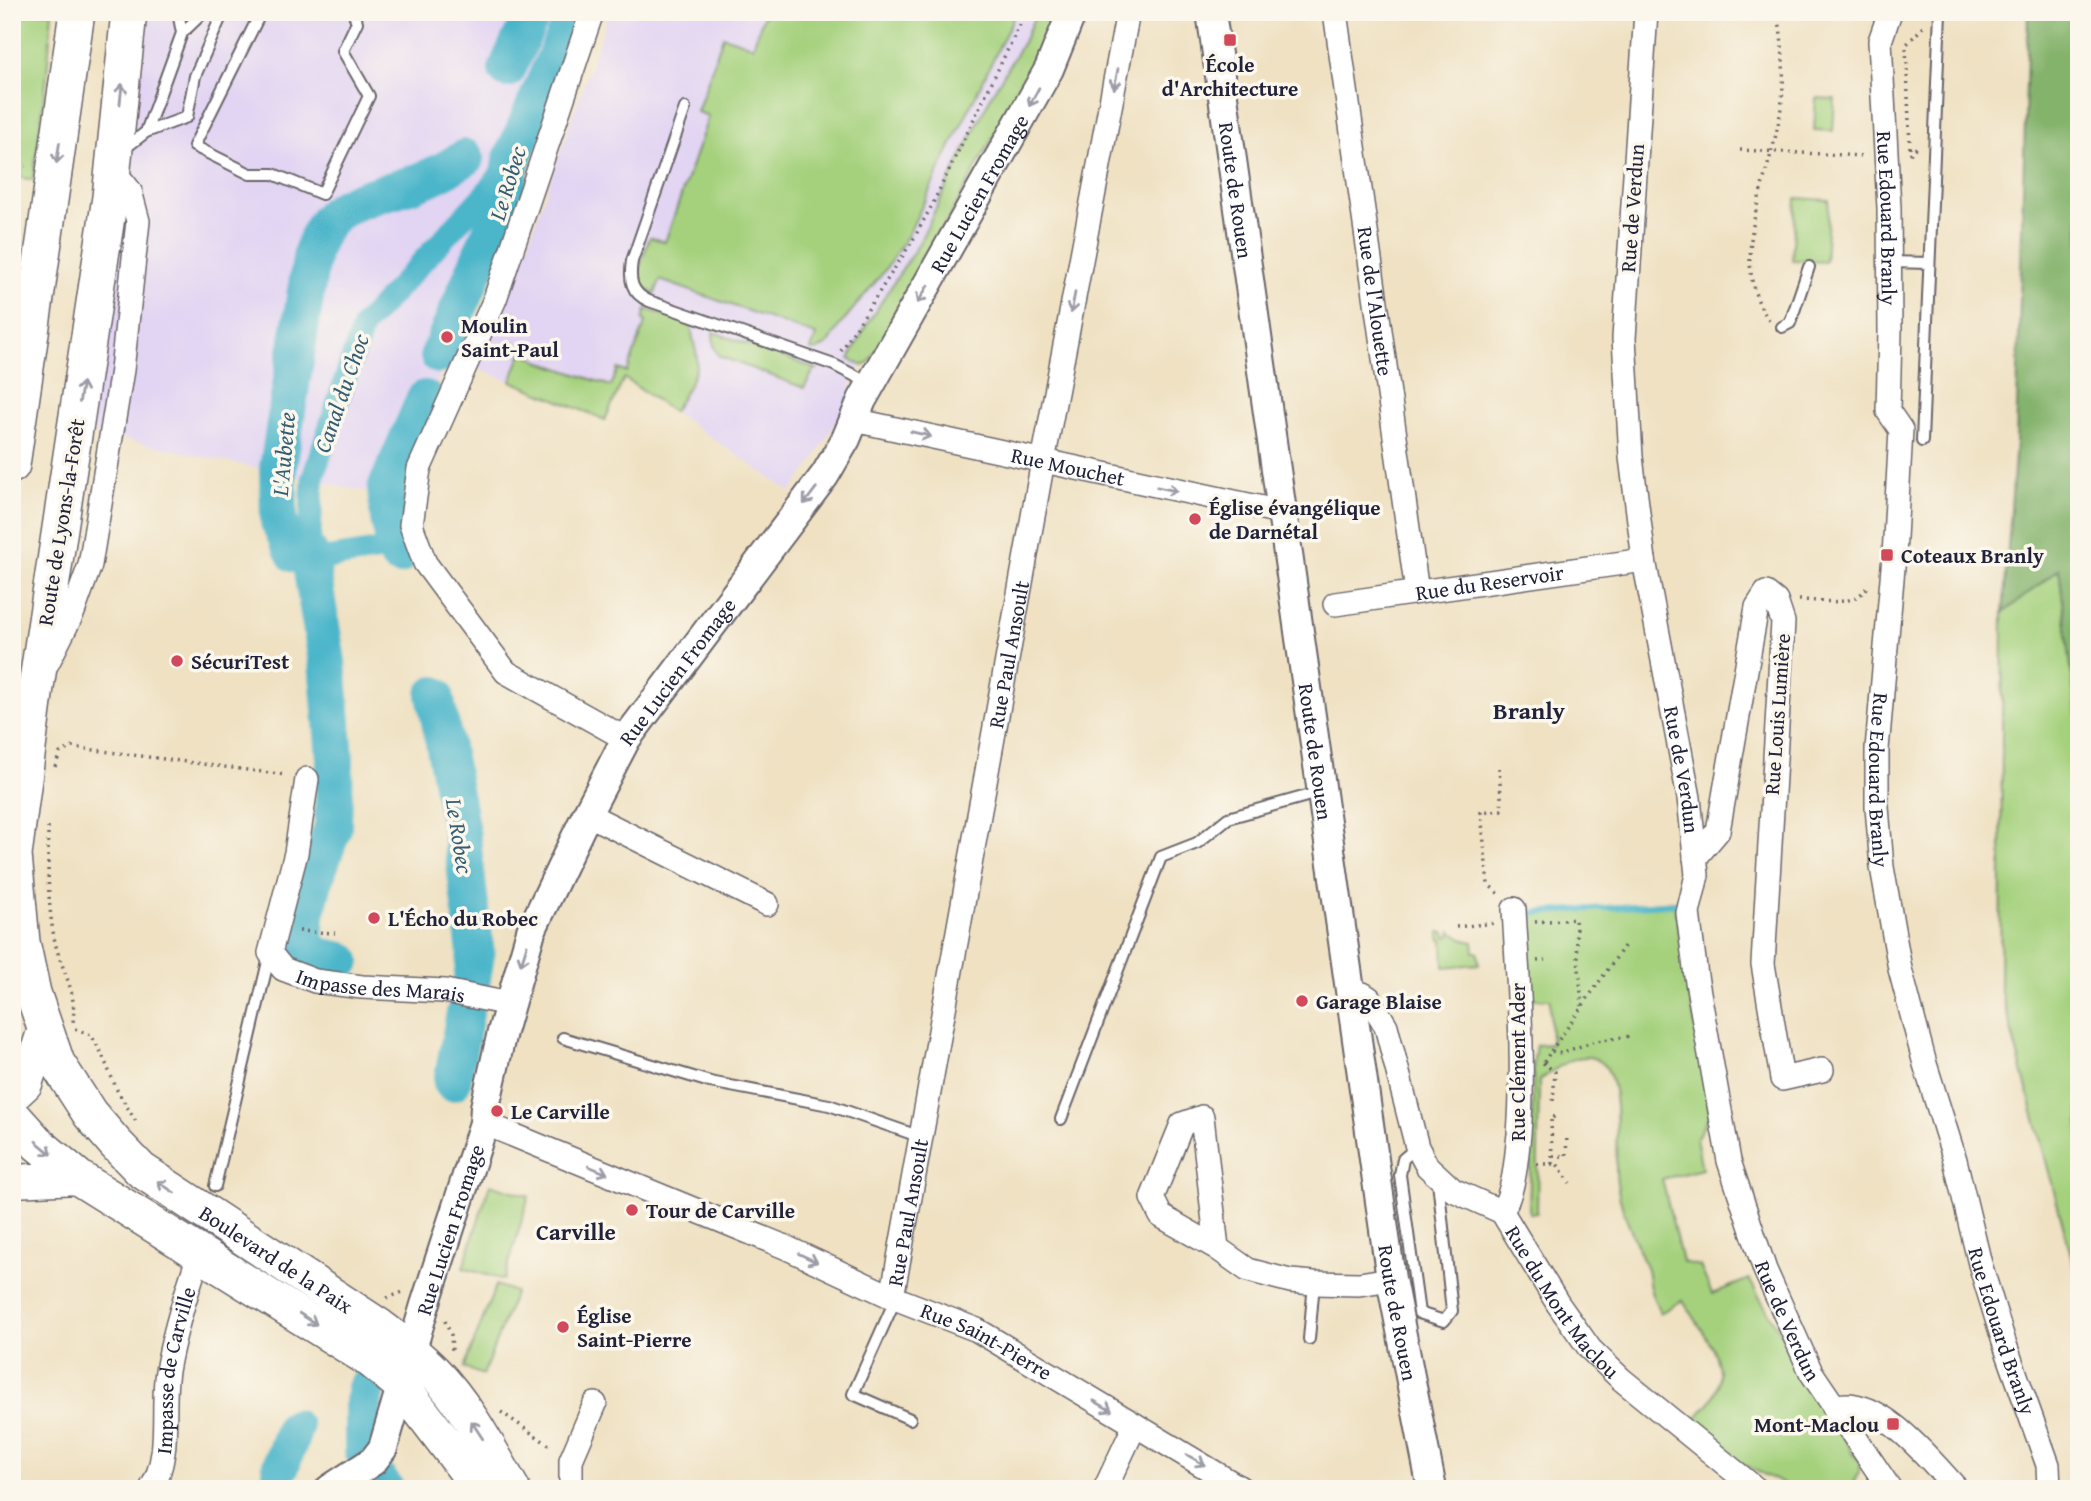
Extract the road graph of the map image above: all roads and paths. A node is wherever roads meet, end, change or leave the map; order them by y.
1 (77, 12) edge
2 (129, 12) edge
3 (178, 12) edge
4 (204, 12) edge
5 (213, 12) edge
6 (261, 12) edge
7 (353, 12) edge
8 (592, 12) edge
9 (1026, 12) edge
10 (1072, 12) edge
11 (1128, 12) edge
12 (1211, 12) edge
13 (1335, 12) edge
14 (1646, 12) edge
15 (1779, 12) edge
16 (1890, 12) edge
17 (1940, 12) edge
18 (182, 33) junction
19 (685, 108) dead end
20 (146, 132) junction
21 (12, 163) edge
22 (113, 164) junction
23 (35, 168) dead end
24 (1890, 262) junction
25 (1929, 263) junction
26 (1809, 267) dead end
27 (1782, 327) joint
28 (834, 365) junction
29 (871, 384) junction
30 (854, 420) junction
31 (1922, 441) dead end
32 (1043, 462) junction
33 (12, 465) edge
34 (1281, 512) junction
35 (1644, 560) junction
36 (1417, 592) junction
37 (1860, 597) dead end
38 (1776, 601) junction
39 (1335, 604) dead end
40 (626, 739) junction
41 (1499, 768) dead end
42 (54, 770) dead end
43 (307, 779) joint
44 (1321, 792) junction
45 (587, 814) junction
46 (48, 821) dead end
47 (1695, 858) junction
48 (767, 904) dead end
49 (1521, 918) junction
50 (1456, 927) dead end
51 (294, 930) dead end
52 (335, 933) dead end
53 (1627, 942) dead end
54 (270, 953) junction
55 (1350, 996) junction
56 (509, 1004) junction
57 (1582, 1006) junction
58 (1632, 1036) dead end
59 (563, 1038) dead end
60 (44, 1046) edge
61 (1551, 1051) junction
62 (1532, 1065) junction
63 (1822, 1070) dead end
64 (12, 1097) edge
65 (1556, 1100) dead end
66 (12, 1115) edge
67 (1556, 1117) dead end
68 (1061, 1119) dead end
69 (484, 1123) junction
70 (1567, 1135) dead end
71 (921, 1137) junction
72 (1416, 1147) junction
73 (1553, 1156) junction
74 (1516, 1163) junction
75 (1552, 1164) junction
76 (79, 1178) junction
77 (1438, 1178) junction
78 (12, 1181) edge
79 (1570, 1183) dead end
80 (215, 1186) dead end
81 (1502, 1212) junction
82 (1217, 1248) junction
83 (200, 1255) junction
84 (1391, 1279) junction
85 (1314, 1283) junction
86 (894, 1298) junction
87 (1309, 1339) dead end
88 (412, 1352) junction
89 (401, 1385) junction
90 (595, 1404) dead end
91 (1834, 1407) junction
92 (909, 1419) dead end
93 (1135, 1425) junction
94 (1882, 1486) edge
95 (155, 1488) edge
96 (330, 1489) edge
97 (475, 1489) edge
98 (512, 1489) edge
99 (570, 1489) edge
100 (1105, 1489) edge
101 (1242, 1489) edge
102 (1432, 1489) edge
103 (1756, 1489) edge
104 (1957, 1489) edge
105 (2049, 1489) edge

1 -> 33 main road
22 -> 2 main road, Route de Lyons-la-Forêt
3 - 18 lane
4 - 18 lane
5 - 20 lane
6 - 7 lane
8 - 40 street
9 - 28 path
10 -> 29 street, Rue Lucien Fromage
11 -> 32 street, Rue Paul Ansoult
12 - 34 street, Route de Rouen
13 - 36 street, Rue de l'Alouette
14 - 35 street, Rue de Verdun
15 - 27 path
16 - 24 street, Rue Edouard Branly
17 - 25 lane
18 - 20 lane
19 - 28 lane
20 - 22 lane
21 - 23 path
22 - 60 main road, Route de Lyons-la-Forêt
24 - 25 lane
24 - 105 street, Rue Edouard Branly
25 - 31 lane
26 - 27 lane
28 - 29 lane
29 - 30 street, Rue Lucien Fromage
30 -> 32 street, Rue Mouchet
30 -> 40 street, Rue Lucien Fromage
32 -> 34 street, Rue Mouchet
32 - 71 street, Rue Paul Ansoult
34 - 44 street, Route de Rouen
35 - 36 street, Rue du Reservoir
35 - 47 street, Rue de Verdun
36 - 39 street, Rue du Reservoir
37 - 38 path
38 - 47 street, Rue Louis Lumière
38 - 63 street, Rue Louis Lumière
40 - 45 street, Rue Lucien Fromage
41 - 49 path
42 - 43 path
43 - 54 street, Impasse des Marais
44 - 55 street, Route de Rouen
44 - 68 lane
45 - 48 street
45 -> 56 street, Rue Lucien Fromage
46 - 60 path
47 - 91 street, Rue de Verdun
49 - 50 path
49 - 57 path
49 - 62 street, Rue Clément Ader
51 - 52 path
53 - 57 path
54 - 56 street, Impasse des Marais
54 - 80 lane
55 - 72 street, Rue du Mont Maclou
55 - 84 street, Route de Rouen
56 - 69 street, Rue Lucien Fromage
57 - 61 path
58 - 61 path
59 - 71 lane
60 - 64 main road
88 -> 60 main road, Boulevard de la Paix
61 - 62 path
62 - 65 path
62 - 74 street, Rue Clément Ader
66 -> 76 main road, Boulevard de la Paix
67 - 73 path
69 -> 86 street, Rue Saint-Pierre
69 - 88 street, Rue Lucien Fromage
70 - 73 path
71 - 86 street, Rue Paul Ansoult
72 - 77 street, Rue du Mont Maclou
72 - 77 lane
73 - 75 path
74 - 75 path
74 - 81 street, Rue Clément Ader
75 - 79 path
76 - 78 main road
76 - 83 main road, Boulevard de la Paix
77 - 81 street, Rue du Mont Maclou
81 - 103 street, Rue du Mont Maclou
82 - 82 street
82 - 85 street
83 -> 89 main road, Boulevard de la Paix
83 - 95 street, Impasse de Carville
84 - 85 street
84 - 102 street, Route de Rouen
85 - 87 lane
86 - 92 lane
86 -> 93 street, Rue Saint-Pierre
88 - 89 street, Rue Lucien Fromage
98 -> 88 main road, Boulevard de la Paix
89 - 96 street, Rue Lucien Fromage
89 - 97 main road, Boulevard de la Paix
90 - 99 street
91 - 94 street, Rue de Verdun
91 - 104 street
93 - 100 street
93 -> 101 street, Rue Saint-Pierre

